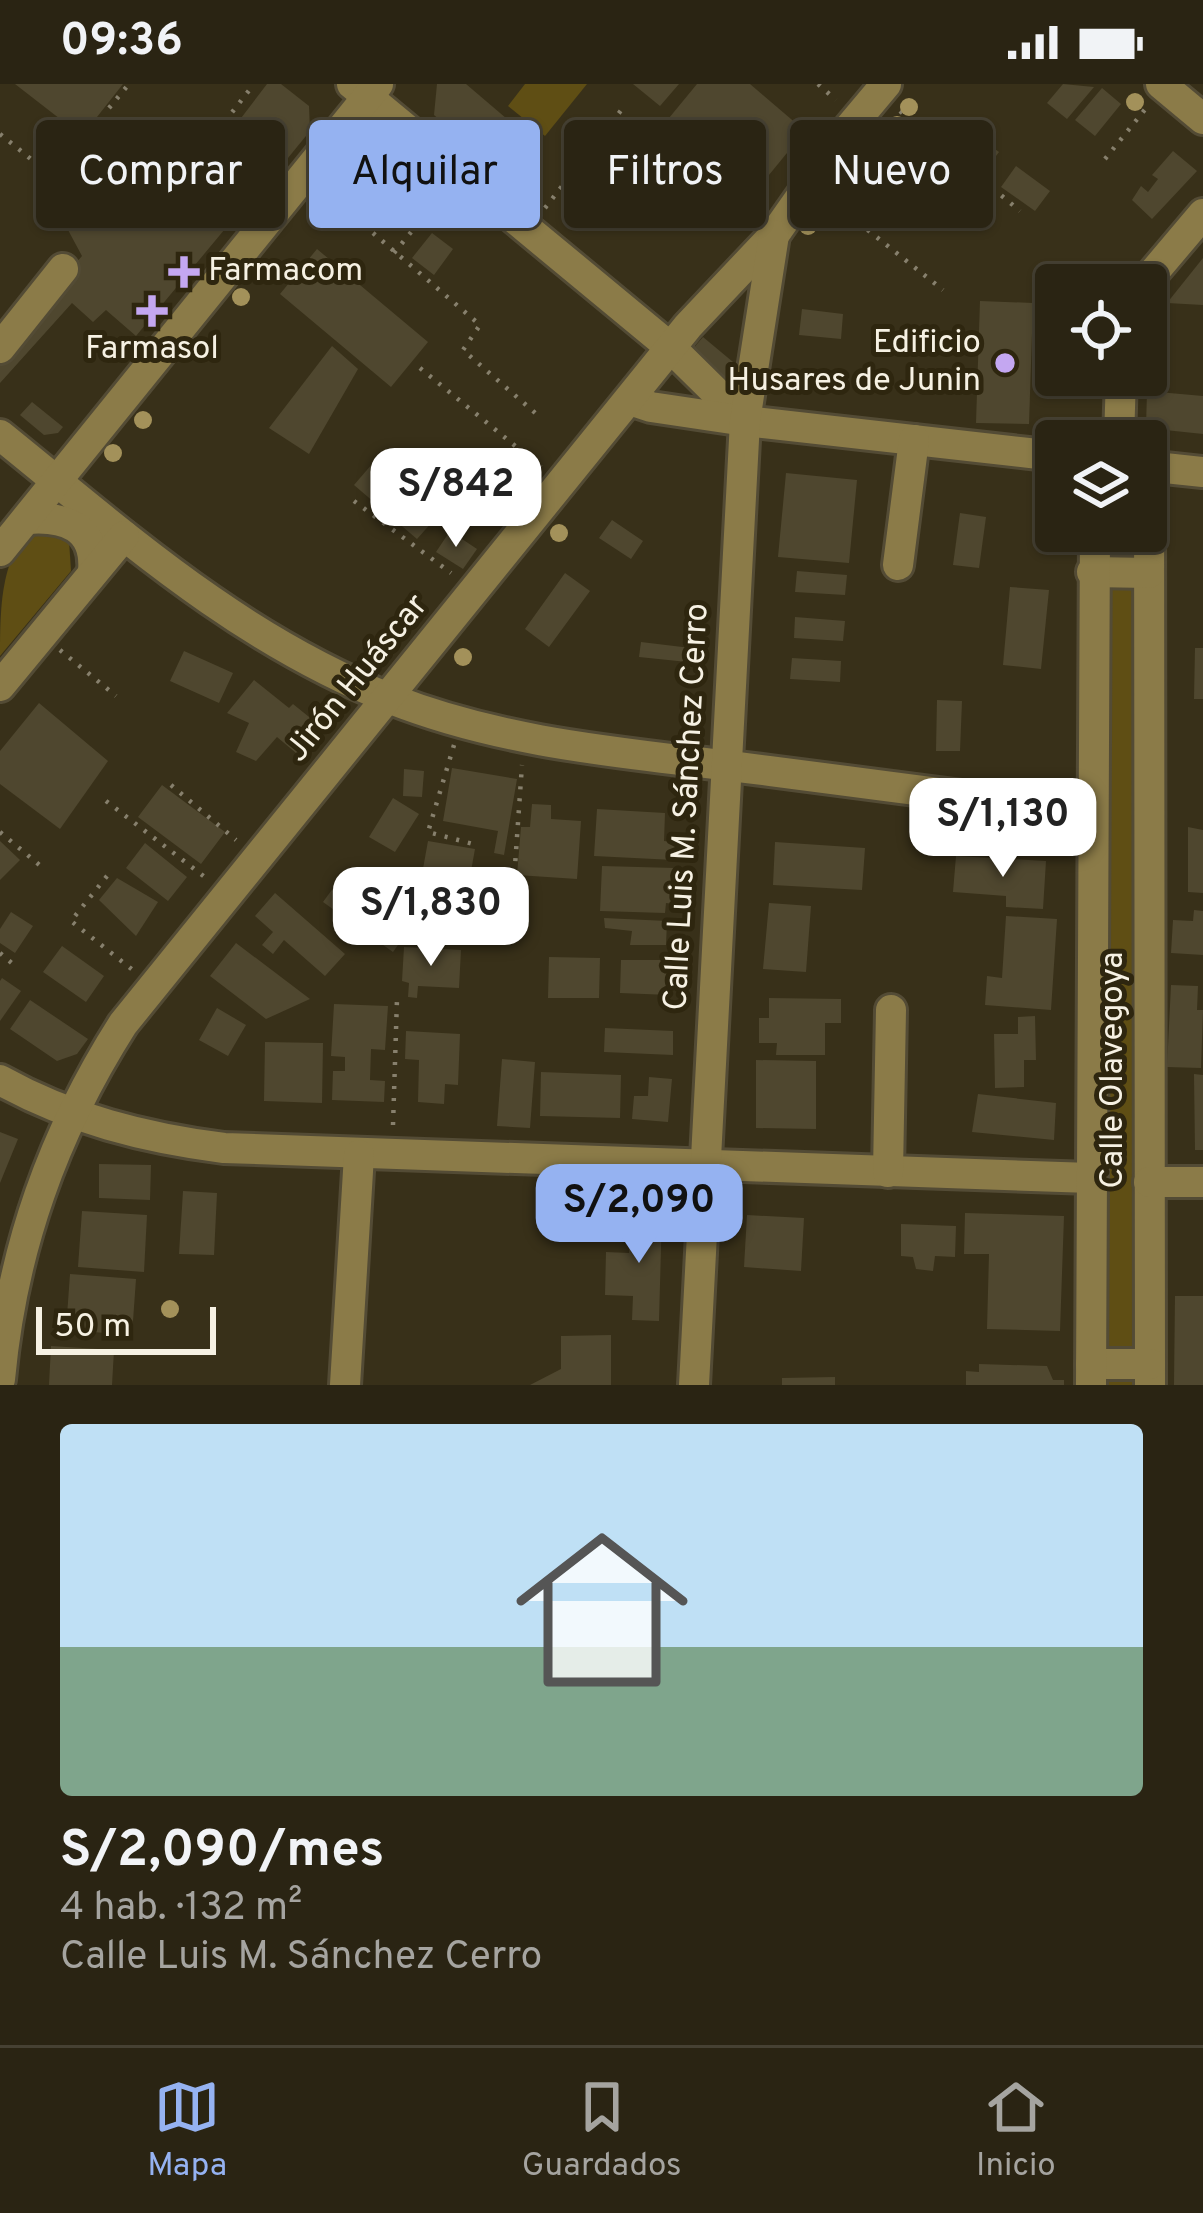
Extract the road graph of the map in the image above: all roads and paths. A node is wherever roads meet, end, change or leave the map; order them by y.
1 (129, 84) edge
2 (254, 84) edge
3 (1163, 85) edge
4 (366, 88) edge
5 (882, 88) edge
6 (626, 104) dead end
7 (109, 108) dead end
8 (1203, 118) edge
9 (226, 120) edge
10 (402, 120) edge
11 (856, 120) edge
12 (0, 134) edge
13 (1105, 159) dead end
14 (36, 163) edge
15 (1020, 211) dead end
16 (790, 213) edge
17 (1203, 214) edge
18 (415, 228) edge
19 (864, 228) edge
20 (976, 228) edge
21 (528, 229) joint
22 (979, 230) dead end
23 (374, 233) dead end
24 (774, 236) junction
25 (394, 254) junction
26 (1161, 264) edge
27 (63, 269) dead end
28 (943, 290) dead end
29 (0, 348) edge
30 (671, 348) junction
31 (420, 368) dead end
32 (630, 400) junction
33 (541, 418) dead end
34 (745, 421) junction
35 (0, 435) edge
36 (914, 440) junction
37 (1035, 454) edge
38 (1167, 468) edge
39 (1203, 472) edge
40 (57, 481) junction
41 (562, 485) junction
42 (355, 501) dead end
43 (26, 519) junction
44 (124, 536) junction
45 (0, 551) edge
46 (1093, 552) edge
47 (1149, 552) edge
48 (898, 565) dead end
49 (93, 572) junction
50 (1092, 572) junction
51 (1149, 573) junction
52 (475, 592) junction
53 (42, 635) junction
54 (0, 686) edge
55 (116, 696) dead end
56 (389, 698) junction
57 (461, 723) junction
58 (524, 737) junction
59 (726, 766) junction
60 (171, 785) dead end
61 (106, 801) dead end
62 (1092, 813) junction
63 (0, 832) edge
64 (473, 844) dead end
65 (257, 858) junction
66 (43, 868) dead end
67 (107, 875) dead end
68 (227, 894) junction
69 (488, 908) dead end
70 (512, 909) junction
71 (535, 910) dead end
72 (0, 953) edge
73 (14, 965) dead end
74 (152, 985) junction
75 (397, 999) dead end
76 (891, 1010) dead end
77 (0, 1080) edge
78 (71, 1114) junction
79 (359, 1155) junction
80 (392, 1156) junction
81 (707, 1166) junction
82 (888, 1172) junction
83 (1091, 1178) junction
84 (1149, 1182) junction
85 (1203, 1182) edge
86 (1091, 1374) edge
87 (1150, 1375) edge
88 (0, 1379) edge
89 (345, 1385) edge
90 (694, 1385) edge

1 - 7 path
2 - 9 path
3 - 8 street
3 - 13 path
4 - 10 street
4 - 40 street
5 - 11 street, Jirón Huáscar
5 - 15 path
6 - 21 path
12 - 14 path
16 - 24 street, Jirón Huáscar
17 - 26 street
18 - 25 path
19 - 28 path
20 - 22 path
21 - 30 street
23 - 25 path
24 - 30 street, Jirón Huáscar
24 - 34 street, Calle Luis M. Sánchez Cerro
25 - 33 path
27 - 29 street
30 - 32 street, Jirón Huáscar
30 - 34 street
31 - 41 path
32 - 34 street
32 - 41 street, Jirón Huáscar
34 - 36 street
34 - 59 street, Calle Luis M. Sánchez Cerro
35 - 40 street
36 - 37 street
36 - 48 street
38 - 39 street
40 - 43 street
40 - 44 street
41 - 52 street, Jirón Huáscar
42 - 52 path
43 - 45 street
43 - 49 street
44 - 49 street
44 - 56 street
46 - 50 street, Calle Olavegoya
47 - 51 street, Calle Olavegoya
49 - 53 street
50 - 51 street
50 - 62 street, Calle Olavegoya
51 - 84 street, Calle Olavegoya
52 - 56 street, Jirón Huáscar
53 - 54 street
53 - 55 path
56 - 57 street
56 - 65 street, Jirón Huáscar
57 - 58 street
57 - 64 path
58 - 59 street
58 - 70 path
59 - 62 street
59 - 81 street, Calle Luis M. Sánchez Cerro
60 - 65 path
61 - 68 path
62 - 83 street, Calle Olavegoya
63 - 66 path
65 - 68 street, Jirón Huáscar
67 - 74 path
68 - 74 street, Jirón Huáscar
69 - 70 path
70 - 71 path
72 - 73 path
74 - 78 street, Jirón Huáscar
75 - 80 path
76 - 82 street
77 - 78 street
78 - 79 street
78 - 88 street, Jirón Huáscar
79 - 80 street
79 - 89 street
80 - 81 street
81 - 82 street
81 - 90 street, Calle Luis M. Sánchez Cerro
82 - 83 street
83 - 86 street, Calle Olavegoya
84 - 85 street
84 - 87 street, Calle Olavegoya
86 - 87 street

